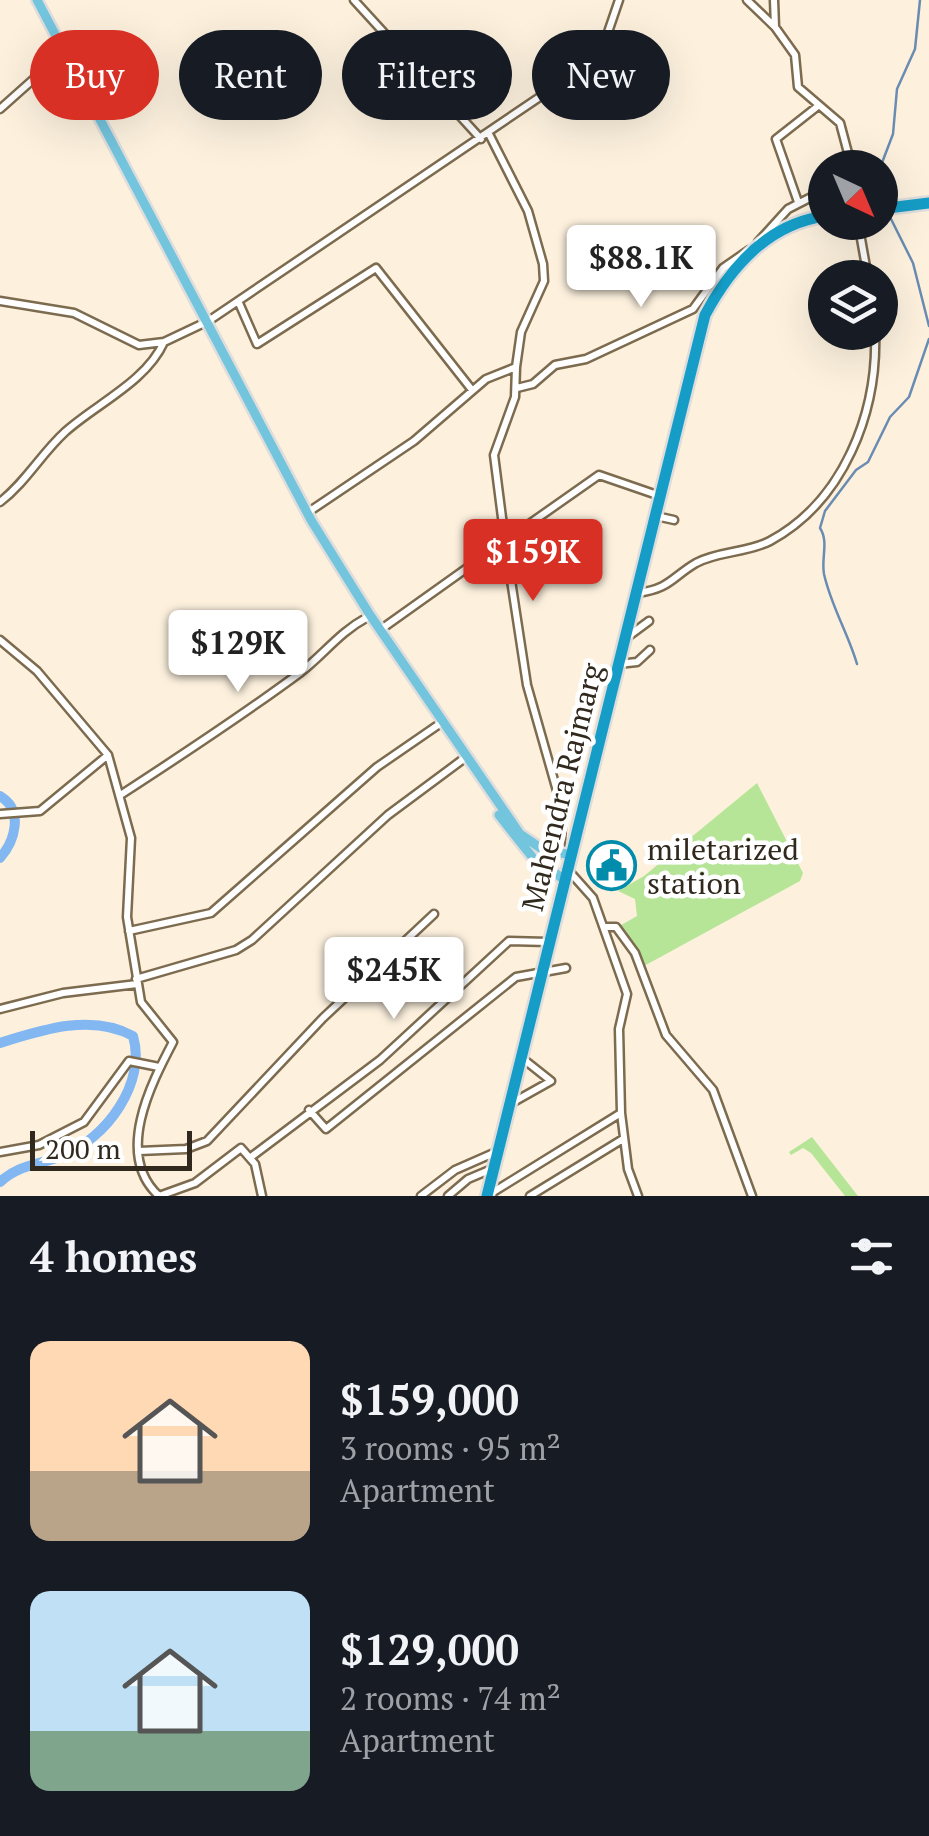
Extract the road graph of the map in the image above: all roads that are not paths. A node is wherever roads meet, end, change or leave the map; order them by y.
1 (37, 0) edge
2 (354, 0) edge
3 (619, 0) edge
4 (747, 0) edge
5 (774, 0) edge
6 (774, 27) junction
7 (53, 30) edge
8 (30, 82) edge
9 (818, 106) junction
10 (0, 109) edge
11 (99, 120) edge
12 (485, 136) junction
13 (847, 150) edge
14 (808, 198) edge
15 (798, 202) junction
16 (929, 203) edge
17 (898, 207) edge
18 (808, 224) edge
19 (754, 248) junction
20 (0, 302) edge
21 (239, 303) junction
22 (205, 323) junction
23 (164, 342) junction
24 (874, 350) edge
25 (516, 367) junction
26 (517, 388) junction
27 (472, 390) junction
28 (2, 496) edge
29 (660, 496) junction
30 (307, 513) junction
31 (655, 516) junction
32 (674, 520) dead end
33 (504, 541) junction
34 (636, 594) junction
35 (366, 618) junction
36 (649, 621) dead end
37 (380, 630) junction
38 (624, 639) junction
39 (0, 640) edge
40 (650, 650) dead end
41 (618, 664) junction
42 (438, 725) junction
43 (108, 754) junction
44 (462, 760) junction
45 (122, 794) junction
46 (0, 814) edge
47 (565, 854) junction
48 (566, 874) junction
49 (434, 914) dead end
50 (604, 928) junction
51 (129, 931) junction
52 (549, 943) junction
53 (566, 968) dead end
54 (542, 971) junction
55 (136, 982) junction
56 (0, 1008) edge
57 (520, 1058) junction
58 (159, 1067) junction
59 (509, 1104) junction
60 (309, 1110) junction
61 (621, 1113) junction
62 (623, 1138) junction
63 (139, 1151) junction
64 (0, 1152) edge
65 (498, 1152) junction
66 (251, 1157) junction
67 (494, 1168) junction
68 (159, 1196) edge
69 (262, 1196) edge
70 (422, 1196) edge
71 (448, 1196) edge
72 (487, 1196) edge
73 (530, 1196) edge
74 (638, 1196) edge
75 (752, 1196) edge

1 - 7 main road
2 - 12 street
3 - 12 street
4 - 6 street
5 - 6 street
6 - 9 street
8 - 10 street
9 - 13 street
9 - 15 street
11 - 22 main road
12 - 21 street
12 - 25 street
14 - 15 street
15 - 19 street
16 - 17 highway
18 - 19 highway, Mahendra Rajmarg
19 - 26 street
19 - 29 highway, Mahendra Rajmarg
20 - 23 street
21 - 22 street
21 - 27 street
22 - 23 street
22 - 30 main road
22 - 35 main road
23 - 28 street
24 - 34 street
25 - 26 street
25 - 27 street
26 - 33 street
27 - 30 street
29 - 31 highway, Mahendra Rajmarg
29 - 33 street
30 - 37 main road
31 - 32 street
31 - 34 highway, Mahendra Rajmarg
33 - 37 street
33 - 47 street
34 - 38 highway, Mahendra Rajmarg
35 - 42 main road
35 - 45 street
36 - 38 street
37 - 47 main road
38 - 41 highway, Mahendra Rajmarg
39 - 43 street
40 - 41 street
41 - 47 highway, Mahendra Rajmarg
42 - 44 main road
42 - 51 street
43 - 45 street
43 - 46 street
44 - 48 main road
44 - 55 street
45 - 51 street
47 - 48 highway, Mahendra Rajmarg
48 - 50 street
48 - 52 highway, Mahendra Rajmarg
49 - 63 street
50 - 61 street
50 - 75 street
51 - 55 street
52 - 54 highway, Mahendra Rajmarg
52 - 60 street
53 - 54 street
54 - 57 highway, Mahendra Rajmarg
54 - 60 street
55 - 56 street
55 - 58 street
57 - 59 highway, Mahendra Rajmarg
57 - 59 street
58 - 63 street
58 - 64 street
59 - 65 highway, Mahendra Rajmarg
60 - 66 street
61 - 62 street
61 - 72 street
62 - 73 street
62 - 74 street
63 - 68 street
65 - 67 highway, Mahendra Rajmarg
65 - 70 street
66 - 68 street
66 - 69 street
67 - 71 street
67 - 72 highway, Mahendra Rajmarg

